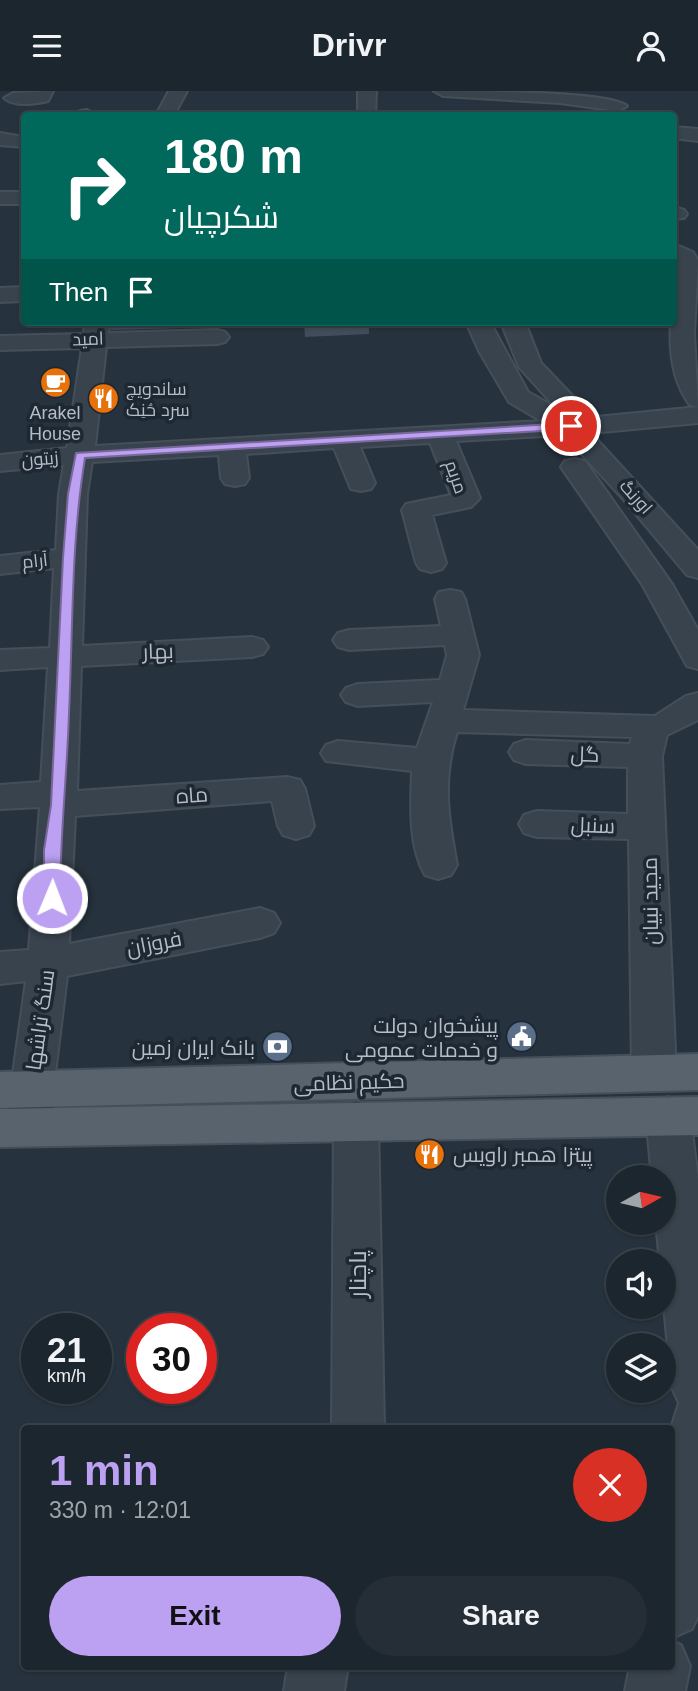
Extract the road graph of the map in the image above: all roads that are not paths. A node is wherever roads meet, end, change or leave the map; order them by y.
1 (44, 91) edge
2 (178, 91) edge
3 (367, 91) edge
4 (443, 91) edge
5 (490, 93) junction
6 (561, 94) edge
7 (13, 98) dead end
8 (621, 104) edge
9 (167, 112) edge
10 (367, 112) edge
11 (487, 112) edge
12 (677, 133) edge
13 (698, 135) edge
14 (0, 139) edge
15 (21, 142) edge
16 (0, 155) edge
17 (21, 157) edge
18 (0, 198) edge
19 (21, 198) edge
20 (687, 260) edge
21 (21, 294) edge
22 (0, 295) edge
23 (480, 326) edge
24 (514, 326) edge
25 (96, 330) edge
26 (217, 337) dead end
27 (0, 343) edge
28 (689, 345) edge
29 (698, 398) edge
30 (698, 415) edge
31 (571, 426) junction
32 (440, 434) junction
33 (343, 439) junction
34 (232, 446) junction
35 (80, 455) junction
36 (0, 463) edge
37 (575, 467) dead end
38 (235, 478) dead end
39 (361, 483) dead end
40 (69, 558) junction
41 (431, 563) dead end
42 (0, 565) edge
43 (698, 569) edge
44 (698, 581) edge
45 (657, 584) junction
46 (450, 599) dead end
47 (458, 635) junction
48 (349, 640) dead end
49 (253, 647) dead end
50 (64, 655) junction
51 (698, 659) edge
52 (0, 660) edge
53 (358, 695) dead end
54 (698, 704) edge
55 (447, 706) junction
56 (648, 743) junction
57 (338, 753) dead end
58 (526, 753) dead end
59 (430, 761) junction
60 (0, 797) edge
61 (58, 799) junction
62 (537, 824) dead end
63 (296, 826) dead end
64 (649, 827) junction
65 (438, 865) dead end
66 (260, 923) dead end
67 (48, 964) junction
68 (0, 968) edge
69 (698, 1072) edge
70 (673, 1102) edge
71 (15, 1109) edge
72 (356, 1120) junction
73 (698, 1388) edge
74 (698, 1420) edge
75 (358, 1425) edge
76 (696, 1478) edge
77 (675, 1595) edge
78 (675, 1610) edge
79 (698, 1614) edge
80 (317, 1670) edge
81 (659, 1670) edge
82 (314, 1691) edge
83 (655, 1691) edge

1 - 7 street
2 - 9 street
3 - 10 street
4 - 5 street
5 - 6 street
5 - 11 street
6 - 8 street
12 - 13 street
14 - 15 street
16 - 17 street
18 - 19 street
20 - 28 street
21 - 22 street
23 - 31 street
24 - 31 street
25 - 26 street, امید
25 - 27 street, امید
25 - 35 street, سنگ تراشها
28 - 29 street
30 - 31 street, زیتون
31 - 32 street, زیتون
31 - 43 street, اورنگ
32 - 33 street, زیتون
32 - 41 street, مریم
33 - 34 street, زیتون
33 - 39 street
34 - 35 street, زیتون
34 - 38 street
35 - 36 street, زیتون
35 - 40 street, سنگ تراشها
37 - 45 street
40 - 42 street, آرام
40 - 50 street, سنگ تراشها
44 - 45 street
45 - 51 street
46 - 47 street
47 - 48 street
47 - 55 street
49 - 50 street, بهار
50 - 52 street, بهار
50 - 61 street, سنگ تراشها
53 - 55 street
54 - 56 street
55 - 56 street
55 - 59 street
56 - 58 street, گل
56 - 64 street, مجید نبیان
57 - 59 street
59 - 65 street
60 - 61 street, ماه
61 - 63 street, ماه
61 - 67 street, سنگ تراشها
62 - 64 street, سنبل
64 - 70 street, مجید نبیان
66 - 67 street, فروزان
67 - 68 street, فروزان
67 - 71 street, سنگ تراشها
69 - 70 main road, حکیم نظامی
70 - 71 main road, حکیم نظامی
70 - 72 main road, حکیم نظامی
70 - 73 street, مجید نبیان
71 - 72 main road, حکیم نظامی
72 - 75 street, پاچنار
74 - 76 street
76 - 77 street
78 - 79 street
80 - 82 street
81 - 83 street

